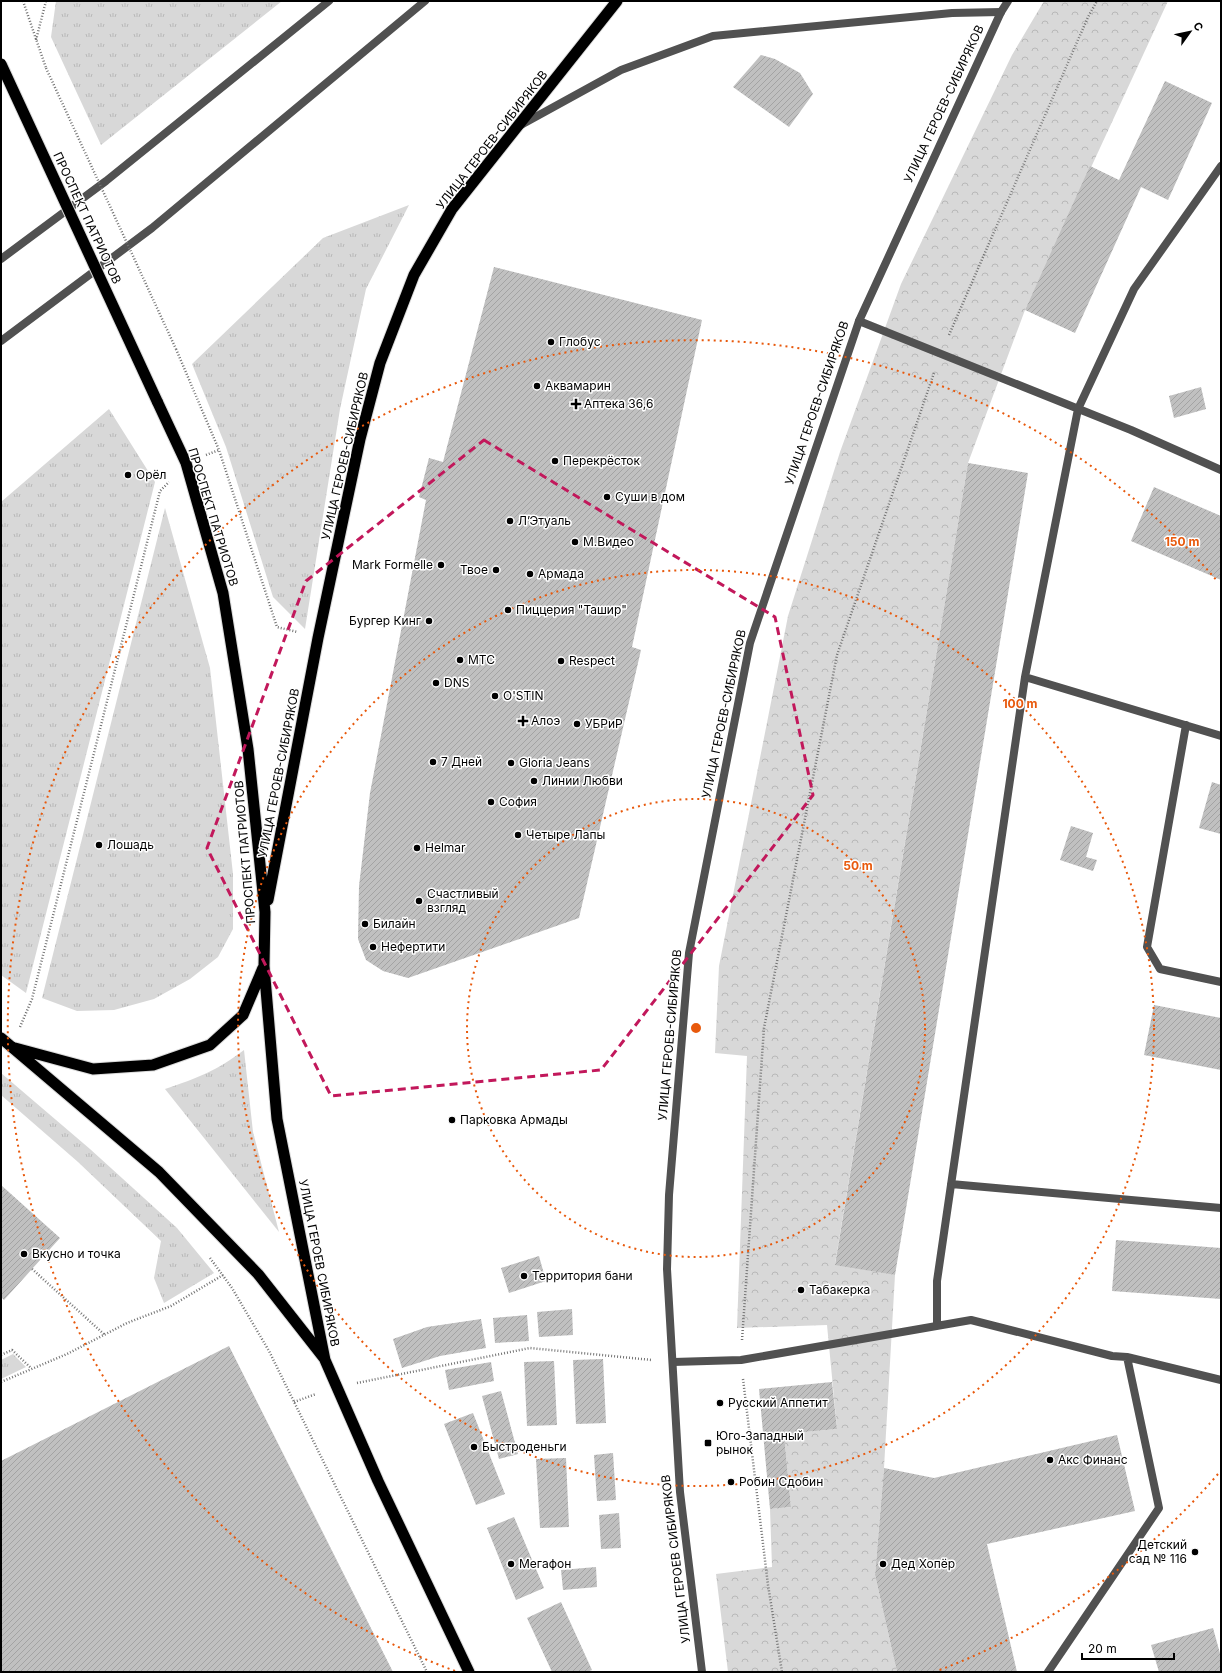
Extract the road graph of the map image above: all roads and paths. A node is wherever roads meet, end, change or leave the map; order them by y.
1 (23, 1) edge
2 (46, 1) edge
3 (329, 1) edge
4 (426, 1) edge
5 (618, 1) edge
6 (1008, 1) edge
7 (1097, 1) edge
8 (1001, 12) junction
9 (36, 41) junction
10 (1, 64) edge
11 (519, 127) junction
12 (1221, 166) edge
13 (1, 259) edge
14 (859, 321) junction
15 (1, 341) edge
16 (940, 354) junction
17 (1078, 409) junction
18 (219, 450) junction
19 (186, 463) junction
20 (1221, 470) edge
21 (318, 638) junction
22 (1026, 677) junction
23 (1186, 725) junction
24 (1221, 736) edge
25 (266, 912) junction
26 (264, 966) junction
27 (1221, 982) edge
28 (1, 1038) edge
29 (11, 1046) junction
30 (951, 1184) junction
31 (1221, 1208) edge
32 (208, 1256) dead end
33 (32, 1269) dead end
34 (223, 1276) junction
35 (937, 1325) junction
36 (105, 1335) junction
37 (1, 1356) edge
38 (1127, 1357) junction
39 (325, 1360) junction
40 (741, 1360) junction
41 (673, 1362) junction
42 (31, 1368) junction
43 (1221, 1380) edge
44 (1, 1382) edge
45 (336, 1387) junction
46 (294, 1402) junction
47 (676, 1442) joint
48 (427, 1672) edge
49 (469, 1672) edge
50 (702, 1672) edge
51 (782, 1672) edge
52 (1048, 1672) edge

1 - 9 path
2 - 9 path
3 - 13 street
4 - 15 street
5 - 11 highway, УЛИЦА ГЕРОЕВ-СИБИРЯКОВ
6 - 8 street
7 - 16 path
8 - 11 street
8 - 14 street, УЛИЦА ГЕРОЕВ-СИБИРЯКОВ
9 - 18 path, bridge
10 - 19 highway, ПРОСПЕКТ ПАТРИОТОВ, bridge
11 - 21 highway, УЛИЦА ГЕРОЕВ-СИБИРЯКОВ
12 - 17 street
14 - 16 street
14 - 41 street, УЛИЦА ГЕРОЕВ-СИБИРЯКОВ
16 - 17 street
16 - 40 path
17 - 20 street
17 - 22 street
18 - 19 path
18 - 21 path
19 - 25 highway, ПРОСПЕКТ ПАТРИОТОВ
19 - 29 path
21 - 25 highway, УЛИЦА ГЕРОЕВ-СИБИРЯКОВ
22 - 23 street
22 - 30 street
23 - 24 street
23 - 27 street
25 - 26 highway, ПРОСПЕКТ ПАТРИОТОВ
26 - 29 highway
26 - 39 highway, УЛИЦА ГЕРОЕВ СИБИРЯКОВ
28 - 29 highway
29 - 39 highway, УЛИЦА ГЕРОЕВ СИБИРЯКОВ
30 - 31 street
30 - 35 street
32 - 34 path
33 - 36 path
34 - 36 path
34 - 46 path
35 - 38 street
35 - 40 street
36 - 42 path
37 - 42 path
38 - 43 street
38 - 52 street
39 - 45 highway
40 - 41 street
40 - 51 path
41 - 45 path
41 - 47 street, УЛИЦА ГЕРОЕВ-СИБИРЯКОВ
42 - 44 path
45 - 46 path
45 - 49 highway
46 - 48 path
47 - 50 street, УЛИЦА ГЕРОЕВ СИБИРЯКОВ

